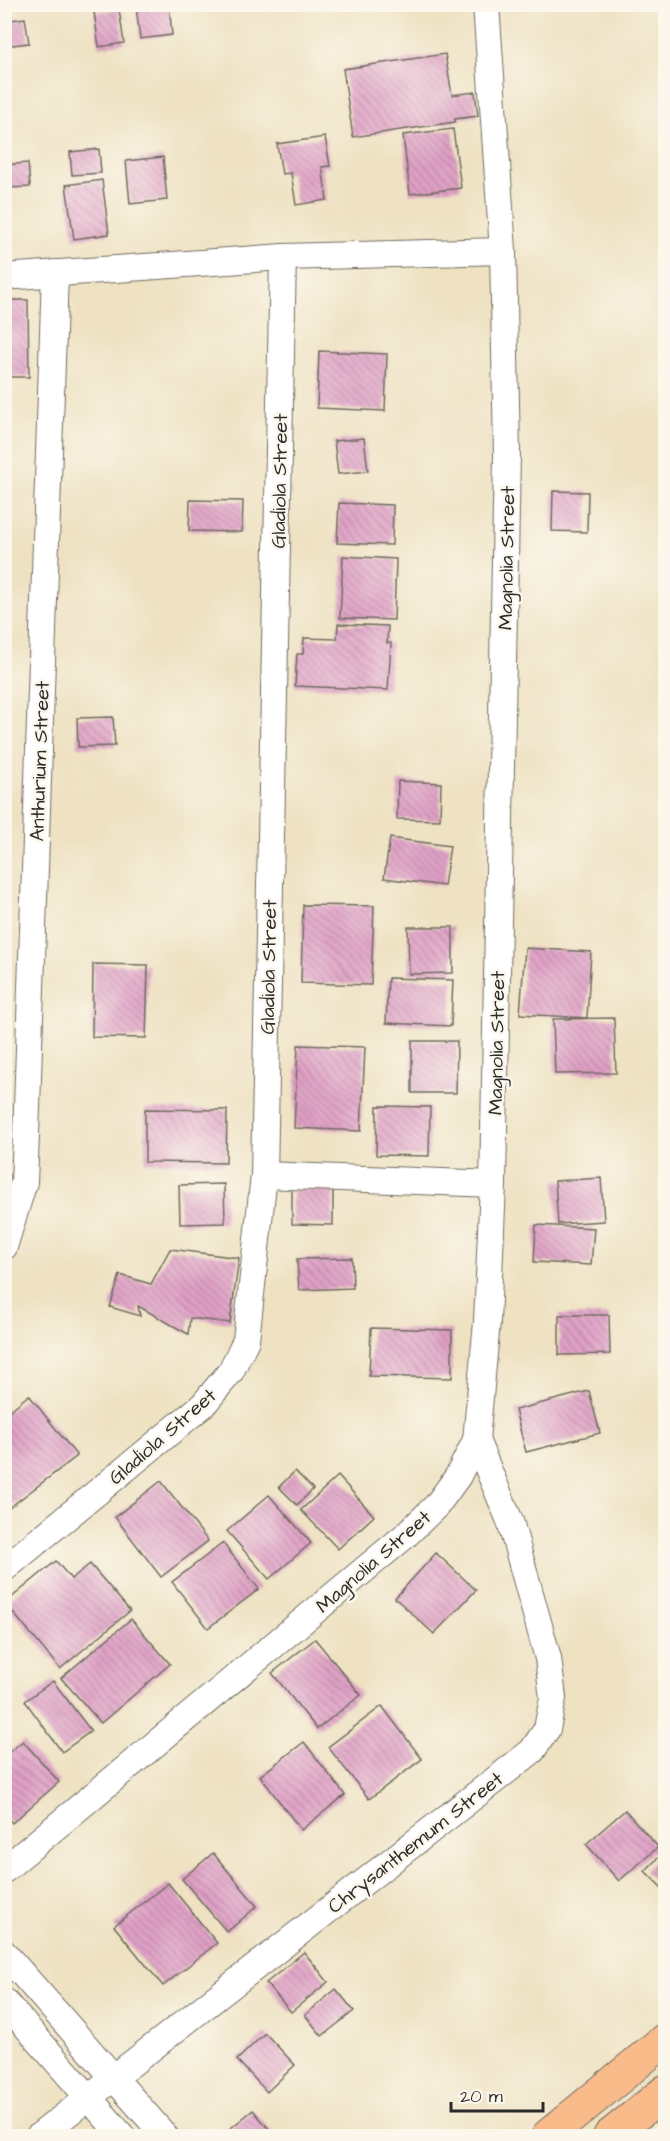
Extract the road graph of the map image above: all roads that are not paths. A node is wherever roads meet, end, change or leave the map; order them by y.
1 (486, 4) edge
2 (503, 251) junction
3 (283, 257) junction
4 (55, 273) junction
5 (4, 277) edge
6 (264, 1174) junction
7 (493, 1184) junction
8 (4, 1246) edge
9 (476, 1440) junction
10 (4, 1569) edge
11 (4, 1870) edge
12 (4, 1953) edge
13 (4, 2001) edge
14 (666, 2039) edge
15 (114, 2077) junction
16 (666, 2091) edge
17 (88, 2097) junction
18 (39, 2136) edge
19 (122, 2136) edge
20 (165, 2136) edge
21 (549, 2136) edge
22 (610, 2136) edge

1 - 2 street, Magnolia Street
2 - 3 street
2 - 7 street, Magnolia Street
3 - 4 street
3 - 6 street, Gladiola Street
4 - 5 street
4 - 8 street, Anthurium Street
6 - 7 street
6 - 10 street, Gladiola Street
7 - 9 street, Magnolia Street
9 - 11 street, Magnolia Street
9 - 15 street, Chrysanthemum Street
12 - 15 street
13 - 17 street
14 - 21 highway
15 - 17 street, Chrysanthemum Street
15 - 20 street
16 - 22 highway
17 - 18 street, Chrysanthemum Street
17 - 19 street

